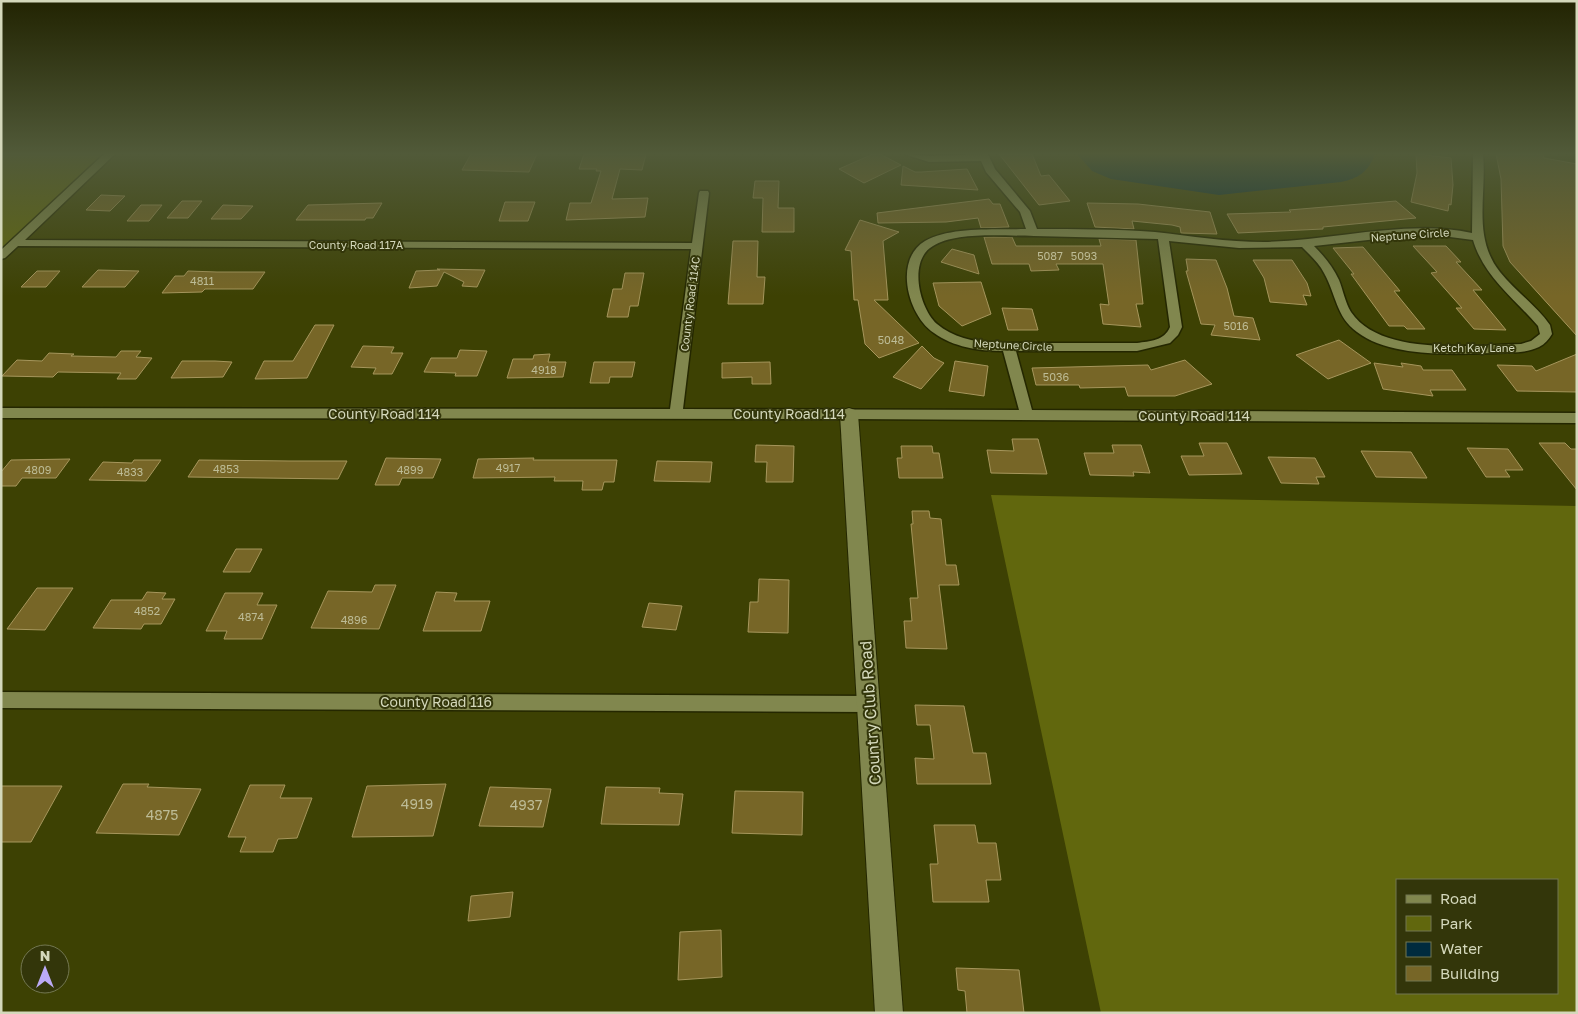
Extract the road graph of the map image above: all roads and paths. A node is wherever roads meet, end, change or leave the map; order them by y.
1 (59, 201) edge
2 (703, 201) edge
3 (1017, 201) edge
4 (1479, 201) edge
5 (1033, 232) junction
6 (1163, 237) junction
7 (1478, 238) junction
8 (15, 243) junction
9 (1305, 244) junction
10 (698, 246) junction
11 (1, 256) edge
12 (1008, 348) junction
13 (1, 413) edge
14 (676, 414) junction
15 (849, 414) junction
16 (1027, 415) junction
17 (1577, 418) edge
18 (1, 700) edge
19 (870, 704) junction
20 (889, 1013) edge

1 - 8 street
2 - 10 street, County Road 114C
3 - 5 street
4 - 7 street, Ketch Kay Lane
5 - 6 street, Neptune Circle
5 - 12 street, Neptune Circle
6 - 9 street, Neptune Circle
6 - 12 street, Neptune Circle
7 - 9 street, Neptune Circle
7 - 9 street, Ketch Kay Lane
8 - 10 street, County Road 117A
8 - 11 street
10 - 14 street, County Road 114C
12 - 16 street
13 - 14 street, County Road 114
14 - 15 street, County Road 114
15 - 16 street, County Road 114
15 - 19 street, Country Club Road
16 - 17 street, County Road 114
18 - 19 street, County Road 116
19 - 20 street, Country Club Road

